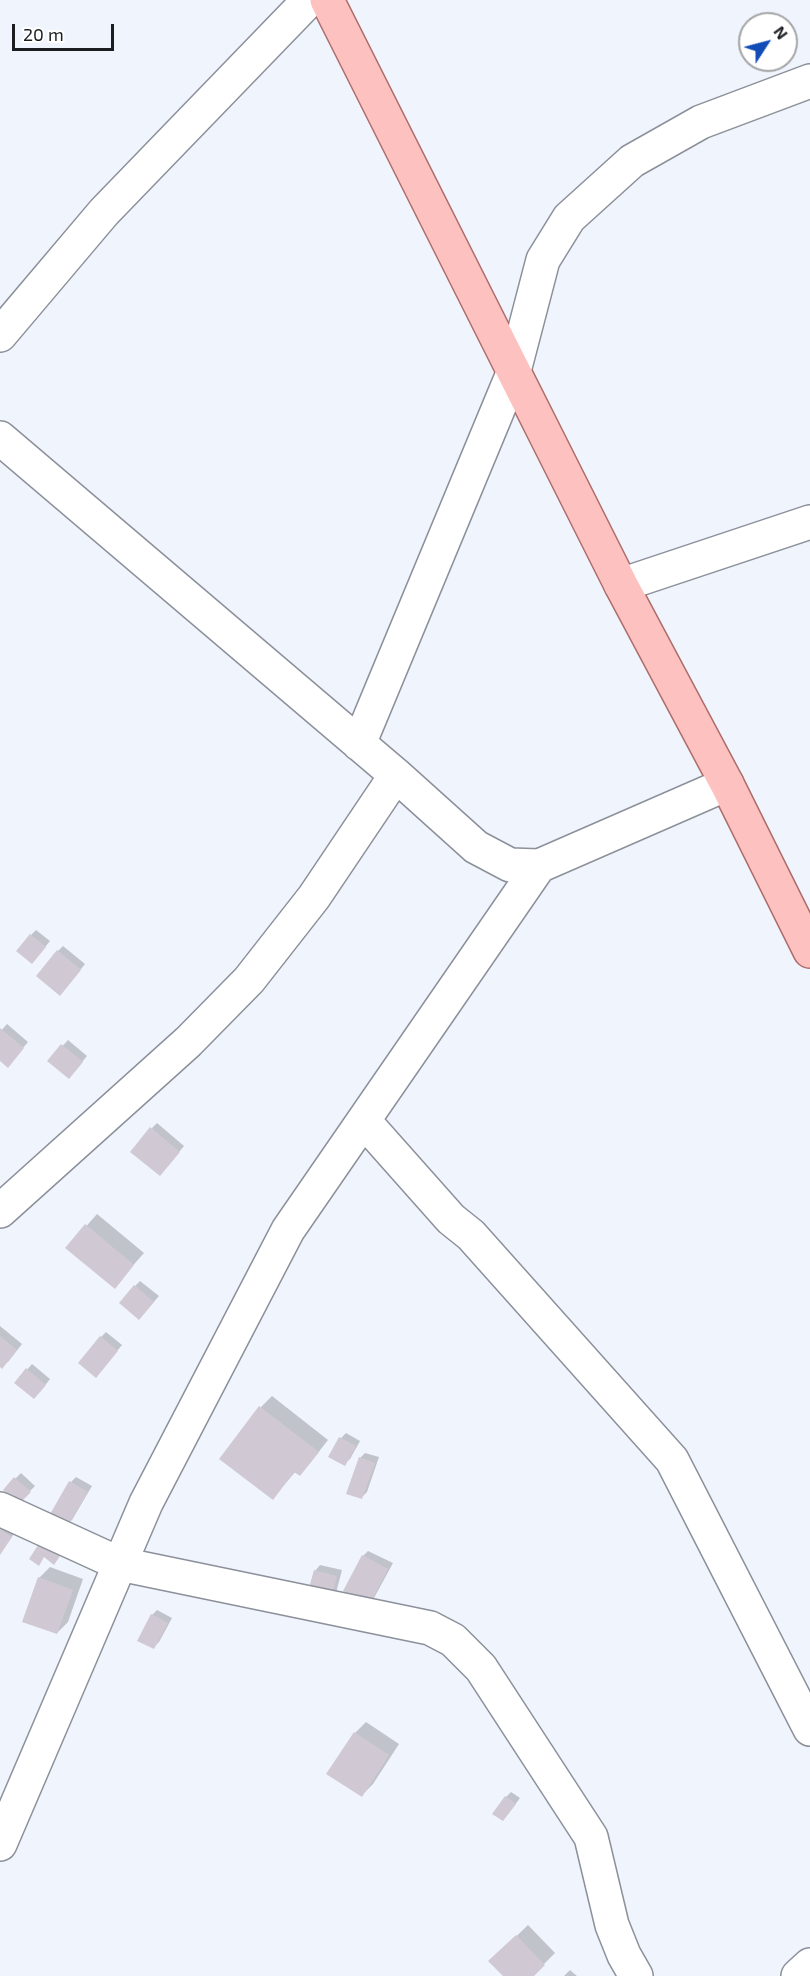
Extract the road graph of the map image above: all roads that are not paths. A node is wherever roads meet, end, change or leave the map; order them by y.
1 (309, 0) edge
2 (327, 0) edge
3 (810, 81) edge
4 (0, 335) edge
5 (514, 371) junction
6 (0, 438) edge
7 (810, 522) edge
8 (621, 585) junction
9 (359, 744) junction
10 (396, 775) junction
11 (727, 784) junction
12 (539, 866) junction
13 (810, 951) edge
14 (364, 1121) junction
15 (0, 1211) edge
16 (0, 1509) edge
17 (120, 1564) junction
18 (810, 1729) edge
19 (0, 1844) edge
20 (810, 1965) edge
21 (636, 1976) edge
22 (798, 1976) edge

1 - 4 street
2 - 5 main road
3 - 5 street
5 - 8 main road
5 - 9 street
6 - 9 street
7 - 8 street
8 - 11 main road
9 - 10 street
10 - 12 street
10 - 15 street
11 - 12 street
11 - 13 main road
12 - 14 street
14 - 17 street
14 - 18 street
16 - 17 street
17 - 19 street
17 - 21 street
20 - 22 street

